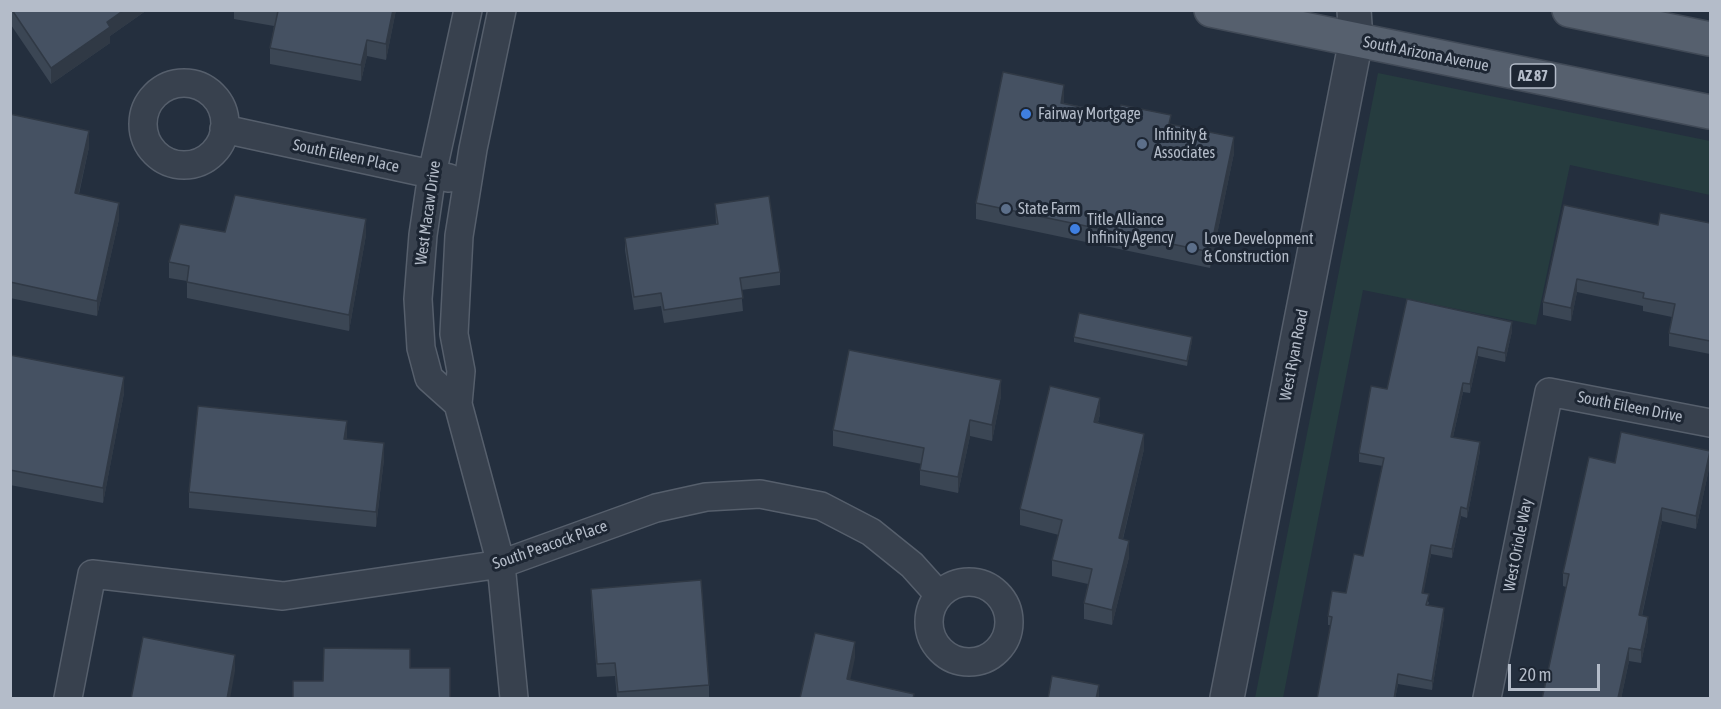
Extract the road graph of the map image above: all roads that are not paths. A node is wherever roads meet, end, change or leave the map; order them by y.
1 (1211, 10) edge
2 (1569, 10) edge
3 (468, 11) edge
4 (501, 15) edge
5 (1355, 25) edge
6 (1710, 39) edge
7 (1710, 112) edge
8 (224, 129) dead end
9 (432, 174) junction
10 (468, 183) junction
11 (1549, 392) joint
12 (458, 404) junction
13 (1710, 423) edge
14 (501, 564) junction
15 (939, 595) dead end
16 (68, 699) edge
17 (513, 699) edge
18 (1227, 699) edge
19 (1487, 699) edge

1 - 5 main road, South Arizona Avenue / AZ 87
2 - 6 main road
3 - 4 street
3 - 9 street, West Macaw Drive
4 - 10 street, West Macaw Drive
5 - 7 main road, South Arizona Avenue / AZ 87
5 - 18 street, West Ryan Road
8 - 9 street, South Eileen Place
9 - 10 street, South Eileen Place
9 - 12 street, West Macaw Drive
10 - 12 street, West Macaw Drive
11 - 13 street, South Eileen Drive
11 - 19 street, West Oriole Way
12 - 14 street, West Macaw Drive
14 - 15 street, South Peacock Place
14 - 16 street, South Peacock Place
14 - 17 street, West Macaw Drive

